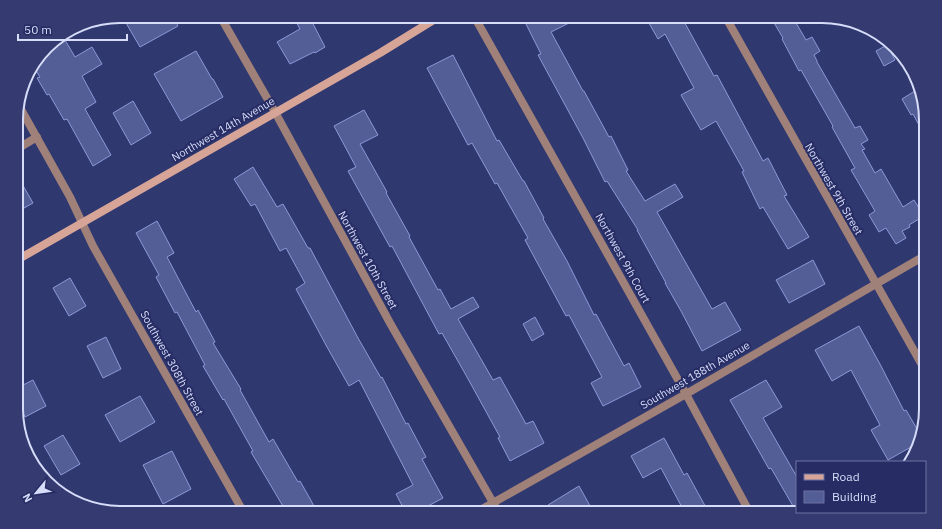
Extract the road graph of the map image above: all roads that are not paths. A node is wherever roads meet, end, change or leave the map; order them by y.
1 (224, 23) edge
2 (429, 23) edge
3 (478, 23) edge
4 (729, 23) edge
5 (275, 112) junction
6 (23, 114) edge
7 (37, 137) junction
8 (23, 145) edge
9 (82, 222) junction
10 (23, 256) edge
11 (919, 259) edge
12 (875, 284) junction
13 (919, 360) edge
14 (686, 394) junction
15 (493, 503) junction
16 (240, 506) edge
17 (488, 506) edge
18 (495, 506) edge
19 (746, 506) edge

1 - 5 street, Northwest 10th Street
2 - 5 street, Northwest 14th Avenue
3 - 14 street, Northwest 9th Court
4 - 12 street, Northwest 9th Street
5 - 9 street, Northwest 14th Avenue
5 - 15 street, Northwest 10th Street
6 - 7 street, Southwest 308th Street
7 - 8 street
7 - 9 street, Southwest 308th Street
9 - 10 street, Northwest 14th Avenue
9 - 16 street, Southwest 308th Street
11 - 12 street, Southwest 188th Avenue
12 - 13 street, Northwest 9th Street
12 - 14 street, Southwest 188th Avenue
14 - 15 street, Southwest 188th Avenue
14 - 19 street, Northwest 9th Court
15 - 17 street, Southwest 188th Avenue
15 - 18 street, Northwest 10th Street

